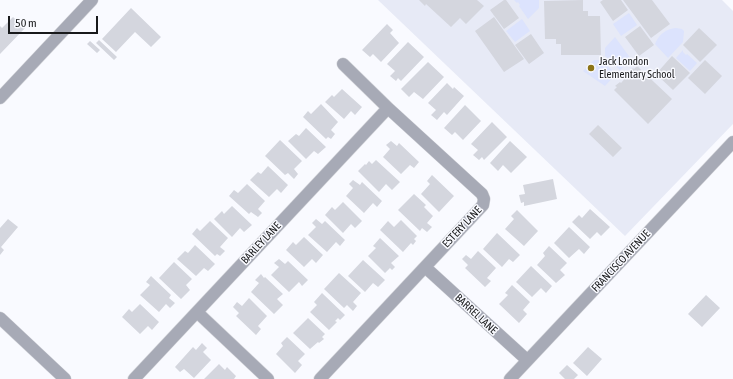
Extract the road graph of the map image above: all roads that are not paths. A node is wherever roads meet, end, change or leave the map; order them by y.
1 (92, 0) edge
2 (343, 64) dead end
3 (0, 98) edge
4 (388, 108) junction
5 (733, 142) edge
6 (425, 267) junction
7 (197, 312) junction
8 (0, 318) edge
9 (527, 360) junction
10 (65, 379) edge
11 (134, 379) edge
12 (268, 379) edge
13 (320, 379) edge
14 (510, 379) edge

1 - 3 street
2 - 4 street, ESTERY LANE
4 - 6 street, ESTERY LANE
4 - 7 street, BARLEY LANE
5 - 9 street, FRANCISCO AVENUE
6 - 9 street, BARREL LANE
6 - 13 street, ESTERY LANE
7 - 11 street, BARLEY LANE
7 - 12 street
8 - 10 street
9 - 14 street, FRANCISCO AVENUE

